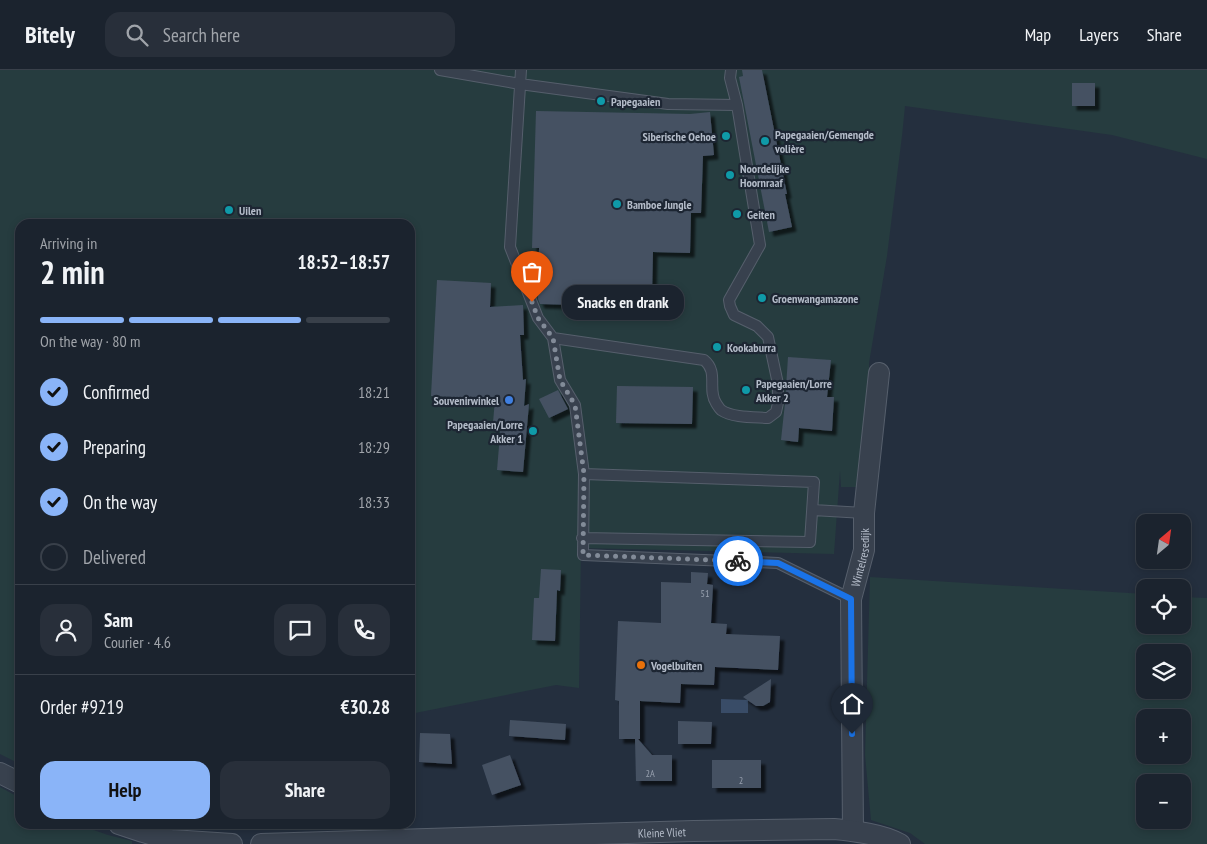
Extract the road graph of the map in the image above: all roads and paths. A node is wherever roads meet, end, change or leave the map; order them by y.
1 (440, 70) edge
2 (521, 70) edge
3 (731, 70) edge
4 (520, 84) junction
5 (738, 105) junction
6 (553, 338) junction
7 (879, 373) dead end
8 (584, 474) junction
9 (813, 510) junction
10 (864, 512) junction
11 (582, 538) junction
12 (851, 599) junction
13 (0, 773) edge
14 (15, 780) edge
15 (127, 829) edge
16 (854, 831) junction
17 (142, 838) edge
18 (232, 844) edge
19 (261, 844) edge
20 (900, 844) edge

1 - 4 lane
2 - 4 lane
3 - 5 lane
4 - 5 lane
4 - 6 lane
5 - 6 lane
6 - 8 lane
7 - 10 street, Wintelresedijk
8 - 9 lane
8 - 11 lane
9 - 10 lane
9 - 11 lane
10 - 12 street, Wintelresedijk
11 - 12 lane
12 - 16 street, Wintelresedijk
13 - 14 street
15 - 17 street
16 - 19 street, Kleine Vliet
16 - 20 street, Kleine Vliet
17 - 18 street

